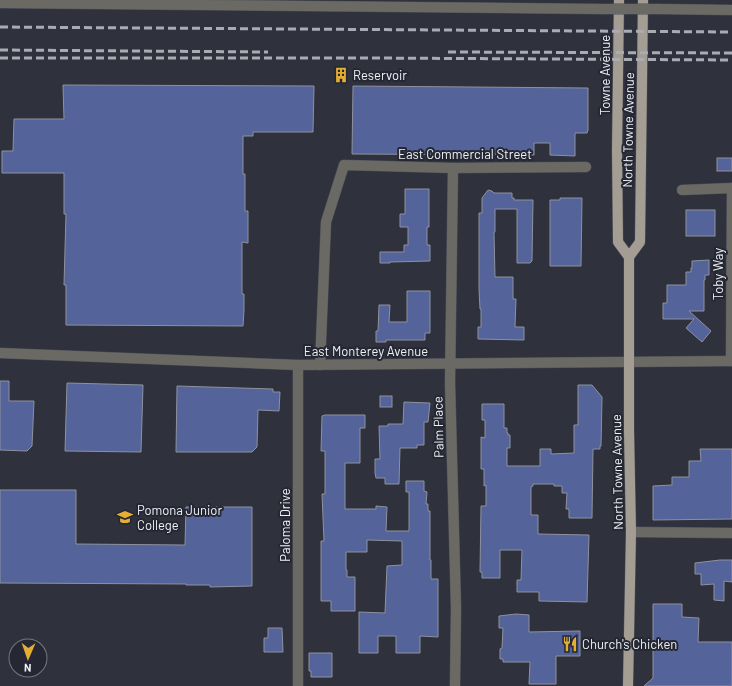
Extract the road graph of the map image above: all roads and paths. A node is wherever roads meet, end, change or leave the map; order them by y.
1 (618, 0) edge
2 (643, 0) edge
3 (0, 3) edge
4 (732, 10) edge
5 (617, 150) joint
6 (586, 167) dead end
7 (453, 168) junction
8 (732, 188) edge
9 (682, 190) dead end
10 (629, 257) junction
11 (0, 353) edge
12 (629, 361) junction
13 (731, 361) edge
14 (450, 364) junction
15 (298, 365) junction
16 (320, 365) junction
17 (631, 532) junction
18 (732, 533) edge
19 (298, 686) edge
20 (455, 686) edge
21 (628, 686) edge

1 - 5 main road, Towne Avenue
2 - 10 main road, North Towne Avenue
3 - 4 street, bridge
5 - 10 main road, North Towne Avenue
6 - 7 street, East Commercial Street
7 - 14 street, Palm Place
7 - 16 street, East Commercial Street
8 - 9 street
8 - 13 street, Toby Way
10 - 12 main road, North Towne Avenue
11 - 15 street, East Monterey Avenue
12 - 13 street, East Monterey Avenue
12 - 14 street, East Monterey Avenue
12 - 17 main road, North Towne Avenue
14 - 16 street, East Monterey Avenue
14 - 20 street, Palm Place
15 - 16 street, East Monterey Avenue
15 - 19 street, Paloma Drive
17 - 18 street
17 - 21 main road, North Towne Avenue

